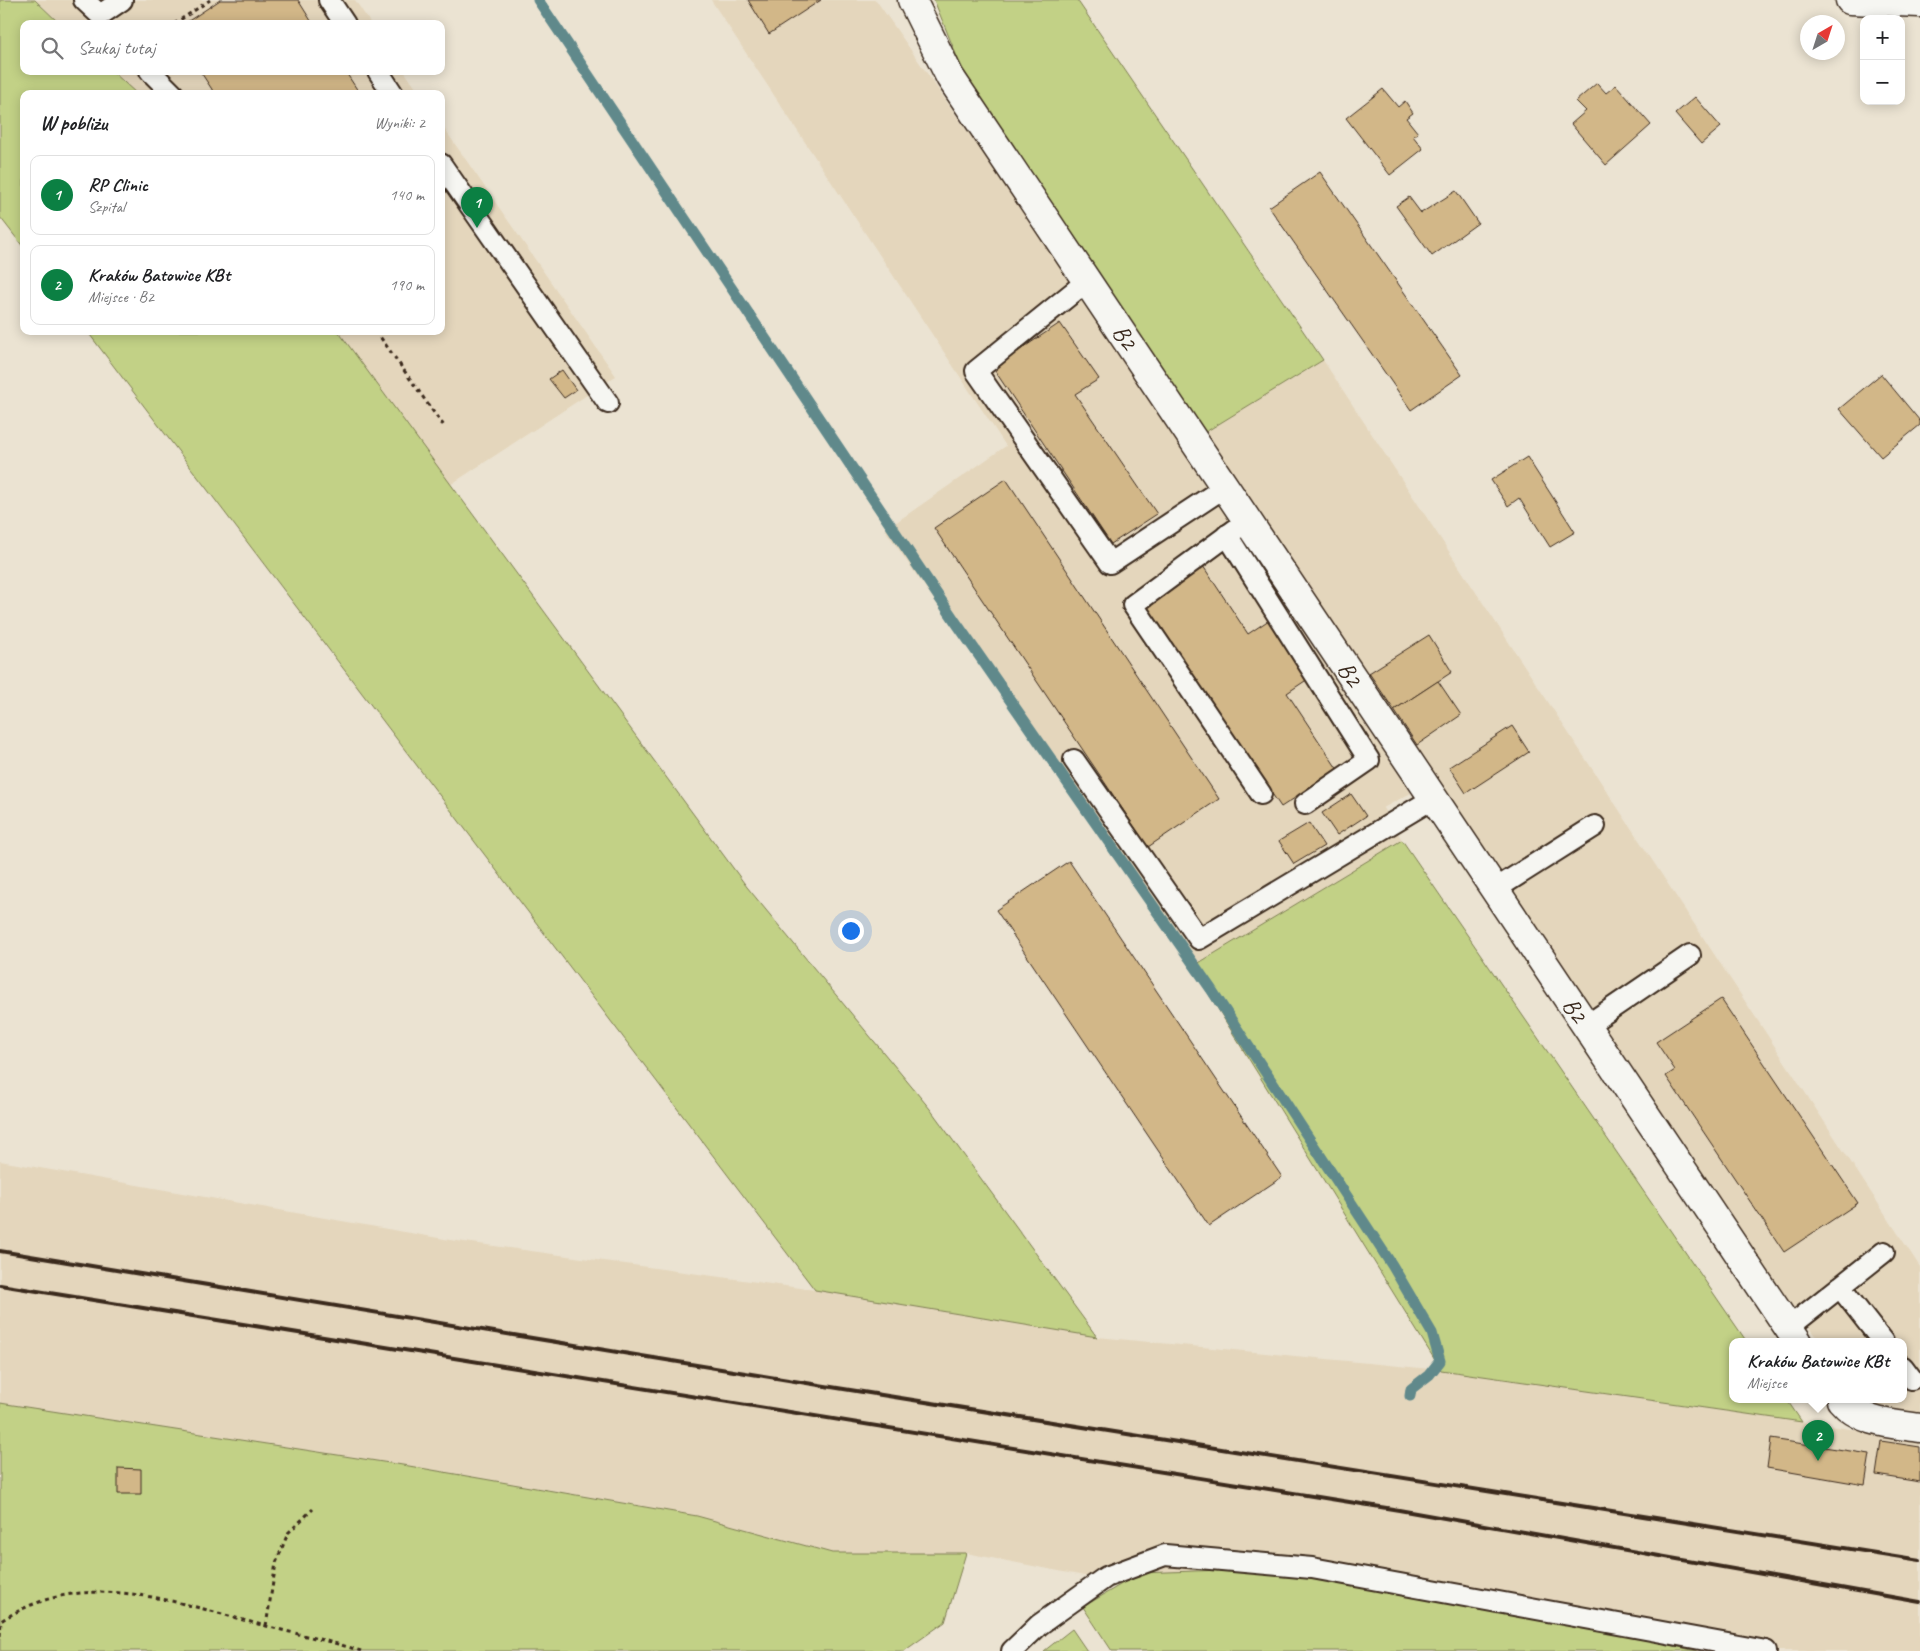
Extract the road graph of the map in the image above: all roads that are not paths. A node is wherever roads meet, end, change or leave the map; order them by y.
1 (84, 0) edge
2 (122, 0) edge
3 (329, 0) edge
4 (912, 0) edge
5 (1850, 0) edge
6 (1920, 3) edge
7 (102, 20) edge
8 (342, 20) edge
9 (154, 75) edge
10 (381, 75) edge
11 (169, 90) edge
12 (390, 90) edge
13 (445, 170) edge
14 (1087, 281) junction
15 (608, 403) dead end
16 (1225, 488) junction
17 (1237, 528) junction
18 (1074, 760) dead end
19 (1261, 794) dead end
20 (1434, 798) junction
21 (1306, 804) dead end
22 (1596, 826) dead end
23 (1494, 890) junction
24 (1690, 955) dead end
25 (1586, 1026) junction
26 (1884, 1252) dead end
27 (1840, 1287) junction
28 (1793, 1335) edge
29 (1880, 1338) edge
30 (1844, 1403) edge
31 (1920, 1428) edge
32 (1012, 1651) edge
33 (1766, 1651) edge

1 - 7 lane
2 - 7 lane
3 - 8 lane
4 - 14 street, B2
5 - 6 street
9 - 11 lane
10 - 12 lane
13 - 15 lane
14 - 16 street, B2
14 - 16 lane
16 - 17 street, B2
17 - 19 lane
17 - 20 street, B2
17 - 21 lane
18 - 20 lane
20 - 23 street, B2
22 - 23 lane
23 - 25 street, B2
24 - 25 lane
25 - 28 street, B2
26 - 27 lane
27 - 28 lane
27 - 29 lane
30 - 31 street
32 - 33 lane

